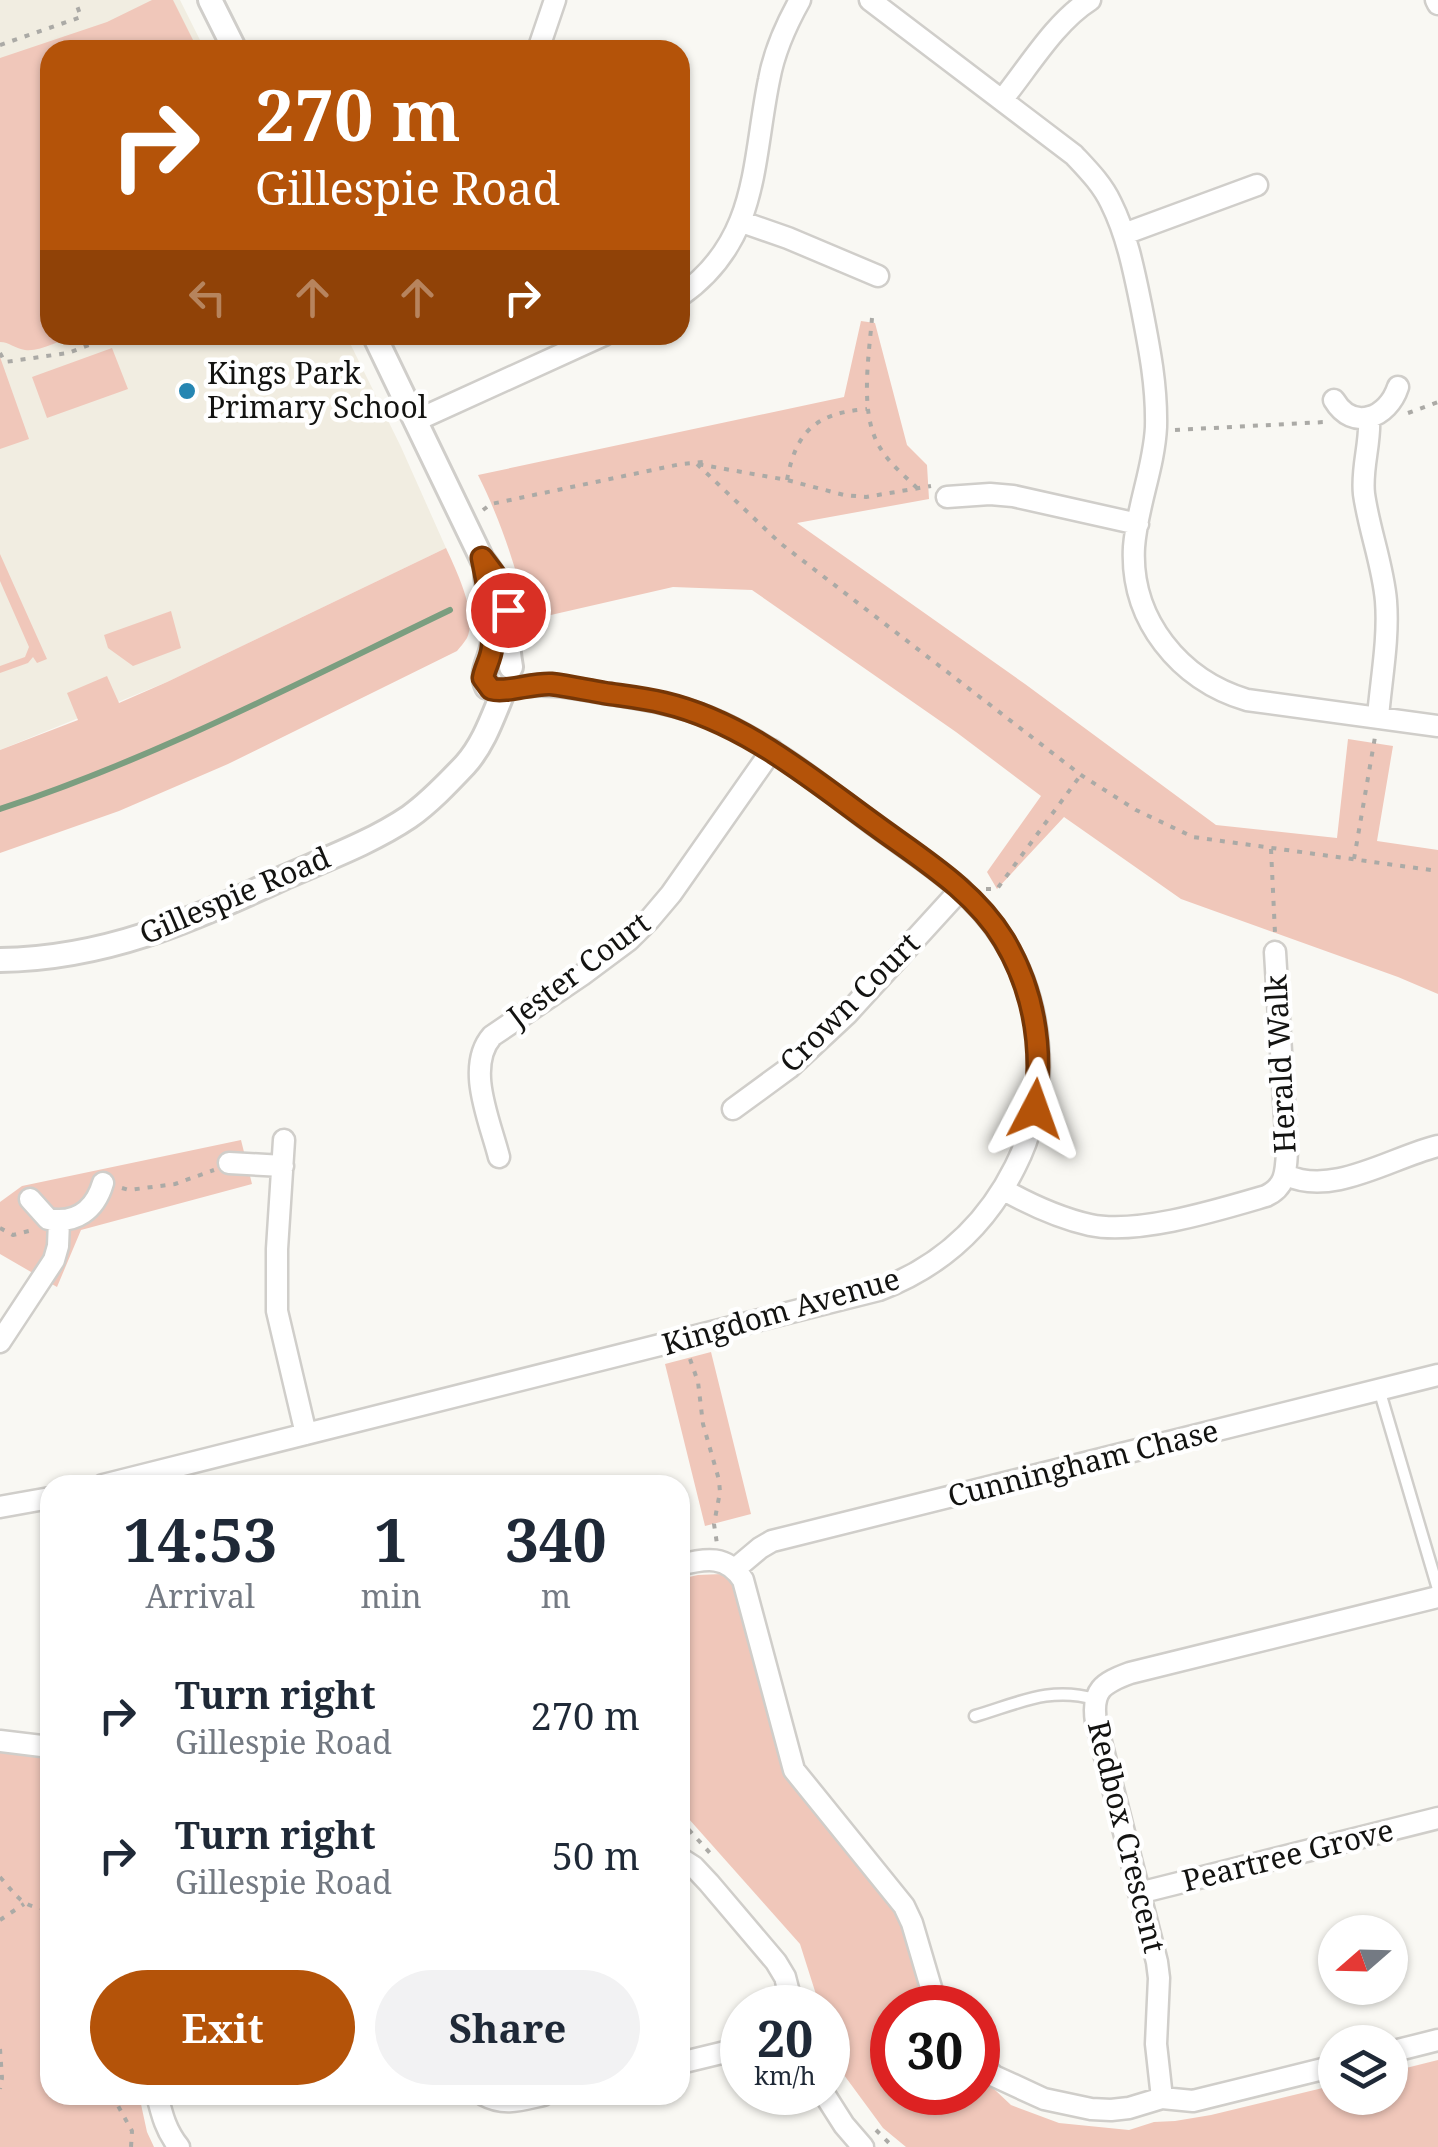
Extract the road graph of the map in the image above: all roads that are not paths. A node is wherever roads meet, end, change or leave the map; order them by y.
1 (210, 0) edge
2 (556, 0) edge
3 (800, 0) edge
4 (870, 0) edge
5 (1090, 0) edge
6 (230, 40) edge
7 (542, 40) edge
8 (1002, 100) junction
9 (1258, 184) dead end
10 (742, 222) junction
11 (1124, 234) junction
12 (878, 276) dead end
13 (690, 289) edge
14 (379, 345) edge
15 (582, 345) edge
16 (1398, 387) dead end
17 (1334, 400) dead end
18 (1369, 414) junction
19 (415, 421) junction
20 (943, 491) road end
21 (1138, 524) junction
22 (502, 678) junction
23 (1378, 718) junction
24 (1438, 726) edge
25 (772, 750) junction
26 (961, 889) junction
27 (1275, 952) road end
28 (0, 960) edge
29 (733, 1109) dead end
30 (284, 1140) dead end
31 (1438, 1146) edge
32 (499, 1156) dead end
33 (229, 1163) road end
34 (283, 1166) junction
35 (1286, 1175) junction
36 (102, 1184) road end
37 (1004, 1190) junction
38 (30, 1199) dead end
39 (59, 1221) junction
40 (0, 1342) edge
41 (1438, 1375) edge
42 (1380, 1389) junction
43 (306, 1434) junction
44 (143, 1475) edge
45 (40, 1500) edge
46 (0, 1507) edge
47 (690, 1562) edge
48 (726, 1564) junction
49 (1438, 1593) edge
50 (1096, 1699) junction
51 (975, 1716) dead end
52 (0, 1741) edge
53 (40, 1746) edge
54 (1438, 1818) edge
55 (690, 1866) edge
56 (1139, 1893) junction
57 (787, 1985) edge
58 (930, 1985) edge
59 (1438, 2040) edge
60 (1408, 2048) edge
61 (720, 2053) edge
62 (690, 2061) edge
63 (1318, 2070) edge
64 (1000, 2079) edge
65 (1162, 2098) junction
66 (160, 2105) edge
67 (841, 2115) edge
68 (869, 2138) edge
69 (179, 2147) edge

1 - 6 street
2 - 7 street
3 - 10 street
4 - 8 street
5 - 8 street
8 - 11 street
9 - 11 street
10 - 12 street
10 - 13 street
11 - 21 street
14 - 19 street, Gillespie Road
15 - 19 street
16 - 18 street
17 - 18 street
18 - 23 street
19 - 22 street, Gillespie Road
20 - 21 street
21 - 23 street
22 - 25 street, Kingdom Avenue
22 - 28 street, Gillespie Road
23 - 24 street
25 - 26 street, Kingdom Avenue
25 - 32 street, Jester Court
26 - 29 street, Crown Court
26 - 37 street, Kingdom Avenue
27 - 35 street, Herald Walk
30 - 34 street
31 - 35 street
33 - 34 street
34 - 43 street
35 - 37 street
36 - 39 street
37 - 43 street, Kingdom Avenue
38 - 39 street
39 - 40 street
41 - 42 street, Cunningham Chase
42 - 48 street, Cunningham Chase
42 - 49 lane
43 - 44 street, Kingdom Avenue
45 - 46 street
47 - 48 street
48 - 58 street
49 - 50 street, Redbox Crescent
50 - 51 lane
50 - 56 street, Redbox Crescent
52 - 53 street
54 - 56 street, Peartree Grove
55 - 57 street
56 - 65 street, Redbox Crescent
59 - 60 street
61 - 62 street
63 - 65 street
64 - 65 street
66 - 69 street
67 - 68 street

